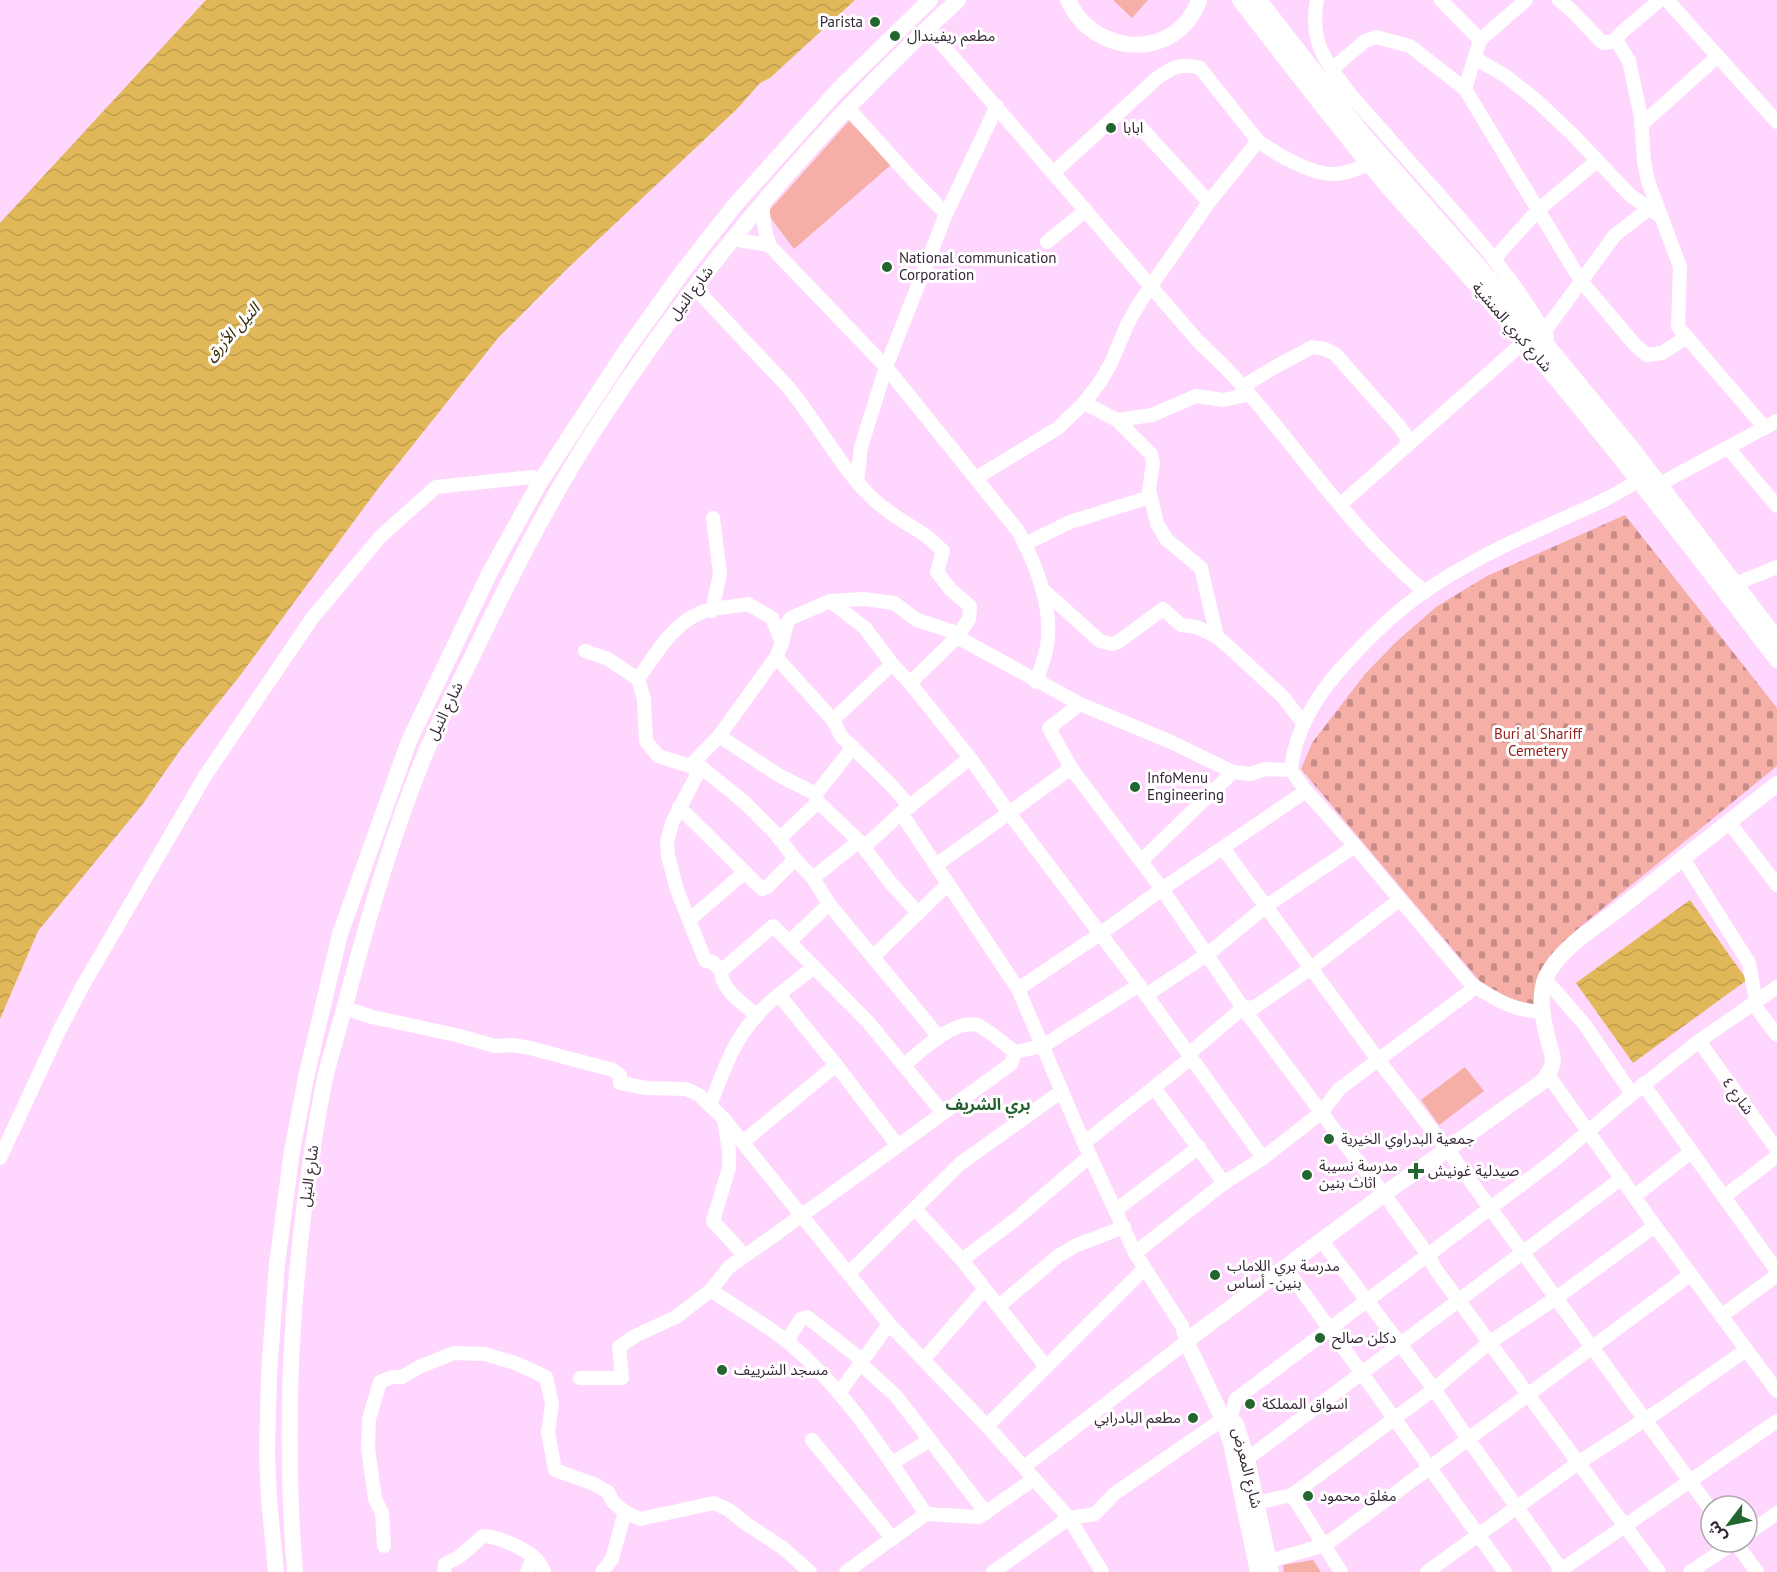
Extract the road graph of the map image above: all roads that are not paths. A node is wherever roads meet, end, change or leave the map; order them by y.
1 (930, 0) edge
2 (958, 0) edge
3 (1068, 0) edge
4 (1199, 0) edge
5 (1240, 0) edge
6 (1259, 0) edge
7 (1317, 0) edge
8 (1441, 0) edge
9 (1526, 0) edge
10 (1559, 0) edge
11 (1660, 0) edge
12 (1667, 0) edge
13 (927, 28) junction
14 (1480, 40) junction
15 (1614, 41) junction
16 (1718, 56) junction
17 (1475, 58) junction
18 (1332, 69) junction
19 (1465, 89) junction
20 (997, 106) junction
21 (848, 108) junction
22 (1777, 122) edge
23 (1641, 125) junction
24 (1141, 128) dead end
25 (1258, 141) junction
26 (1597, 161) junction
27 (1369, 163) junction
28 (1053, 172) junction
29 (1209, 202) junction
30 (762, 204) junction
31 (1649, 208) junction
32 (1086, 210) junction
33 (1538, 210) junction
34 (946, 213) junction
35 (1661, 217) junction
36 (733, 237) junction
37 (1047, 242) dead end
38 (770, 246) junction
39 (1494, 259) junction
40 (1581, 281) junction
41 (1152, 287) junction
42 (695, 288) junction
43 (1544, 332) junction
44 (1687, 337) junction
45 (1525, 341) junction
46 (1562, 363) junction
47 (886, 367) junction
48 (1246, 390) junction
49 (1084, 403) junction
50 (1117, 420) junction
51 (1771, 424) edge
52 (1406, 444) junction
53 (1728, 448) junction
54 (976, 478) junction
55 (1639, 480) junction
56 (540, 482) junction
57 (857, 482) junction
58 (1660, 484) junction
59 (1150, 496) junction
60 (1340, 505) junction
61 (1777, 506) edge
62 (713, 518) dead end
63 (506, 544) junction
64 (1025, 544) junction
65 (522, 556) junction
66 (1777, 567) edge
67 (489, 574) junction
68 (1735, 584) junction
69 (505, 587) junction
70 (1042, 589) junction
71 (1425, 592) junction
72 (830, 601) junction
73 (712, 611) junction
74 (958, 636) junction
75 (1217, 637) junction
76 (1777, 639) edge
77 (782, 643) junction
78 (585, 651) dead end
79 (776, 657) junction
80 (1777, 660) edge
81 (892, 664) junction
82 (638, 679) junction
83 (910, 682) junction
84 (1036, 682) junction
85 (1080, 704) junction
86 (833, 720) junction
87 (1304, 724) junction
88 (719, 736) junction
89 (853, 747) junction
90 (970, 758) junction
91 (696, 766) junction
92 (1071, 768) junction
93 (1291, 770) junction
94 (1233, 772) junction
95 (1777, 784) edge
96 (1306, 792) junction
97 (817, 798) junction
98 (679, 807) junction
99 (906, 810) junction
100 (1010, 813) junction
101 (1729, 822) junction
102 (779, 839) junction
103 (861, 844) junction
104 (1355, 846) junction
105 (1223, 849) junction
106 (1682, 857) junction
107 (795, 859) junction
108 (1141, 861) junction
109 (936, 865) junction
110 (745, 872) junction
111 (813, 878) junction
112 (948, 884) junction
113 (1777, 885) edge
114 (1162, 889) junction
115 (354, 894) junction
116 (1399, 900) junction
117 (374, 901) junction
118 (829, 903) junction
119 (1265, 907) junction
120 (918, 913) junction
121 (689, 920) junction
122 (344, 923) junction
123 (366, 928) junction
124 (1100, 934) junction
125 (790, 942) junction
126 (1208, 954) junction
127 (873, 957) junction
128 (814, 967) junction
129 (1311, 968) junction
130 (721, 971) junction
131 (1545, 979) junction
132 (1476, 987) junction
133 (1777, 987) edge
134 (1018, 989) junction
135 (1142, 990) junction
136 (778, 995) junction
137 (1755, 1004) junction
138 (344, 1008) junction
139 (1243, 1008) junction
140 (1542, 1012) junction
141 (757, 1016) junction
142 (1546, 1034) junction
143 (1777, 1035) edge
144 (939, 1037) junction
145 (1699, 1041) junction
146 (1043, 1046) junction
147 (1015, 1052) junction
148 (1191, 1058) junction
149 (1379, 1061) junction
150 (836, 1065) junction
151 (904, 1065) junction
152 (1548, 1075) junction
153 (1643, 1084) junction
154 (1155, 1089) junction
155 (1062, 1091) junction
156 (1632, 1094) junction
157 (710, 1105) junction
158 (1508, 1106) junction
159 (1322, 1112) junction
160 (943, 1113) junction
161 (723, 1118) junction
162 (1589, 1131) junction
163 (743, 1142) junction
164 (898, 1146) junction
165 (1198, 1147) junction
166 (1447, 1149) junction
167 (1087, 1150) junction
168 (1777, 1150) edge
169 (1691, 1152) junction
170 (1777, 1156) edge
171 (0, 1158) edge
172 (1263, 1158) junction
173 (1622, 1178) junction
174 (1224, 1184) junction
175 (1384, 1194) junction
176 (1635, 1196) junction
177 (1725, 1196) junction
178 (915, 1209) junction
179 (1490, 1209) junction
180 (1116, 1210) junction
181 (802, 1215) junction
182 (1655, 1226) junction
183 (1124, 1227) junction
184 (1321, 1240) junction
185 (1135, 1253) junction
186 (1523, 1253) junction
187 (744, 1255) junction
188 (1428, 1255) junction
189 (962, 1260) junction
190 (1285, 1267) junction
191 (1144, 1269) junction
192 (849, 1273) junction
193 (1777, 1273) edge
194 (1691, 1274) junction
195 (711, 1290) junction
196 (984, 1290) junction
197 (1556, 1298) junction
198 (1459, 1300) junction
199 (1367, 1302) junction
200 (999, 1306) junction
201 (1721, 1316) junction
202 (889, 1324) junction
203 (1329, 1330) junction
204 (1187, 1336) junction
205 (787, 1341) junction
206 (1490, 1342) junction
207 (1400, 1344) junction
208 (1592, 1348) junction
209 (1746, 1350) junction
210 (924, 1359) junction
211 (862, 1363) junction
212 (1046, 1367) junction
213 (1362, 1372) junction
214 (580, 1378) dead end
215 (1434, 1389) junction
216 (1777, 1391) edge
217 (839, 1393) junction
218 (1527, 1394) junction
219 (1228, 1416) junction
220 (1394, 1418) junction
221 (1643, 1419) junction
222 (1777, 1421) edge
223 (987, 1426) junction
224 (1468, 1439) junction
225 (812, 1440) dead end
226 (930, 1440) junction
227 (1247, 1459) junction
228 (891, 1463) junction
229 (1578, 1463) junction
230 (1024, 1467) junction
231 (1429, 1467) junction
232 (1034, 1479) junction
233 (1688, 1480) junction
234 (1699, 1494) edge
235 (1292, 1495) junction
236 (1256, 1503) junction
237 (1516, 1507) junction
238 (625, 1512) junction
239 (986, 1513) junction
240 (1777, 1513) edge
241 (926, 1514) junction
242 (1069, 1518) junction
243 (1625, 1524) junction
244 (1759, 1526) edge
245 (1479, 1535) junction
246 (893, 1539) junction
247 (1325, 1545) junction
248 (384, 1546) dead end
249 (1717, 1554) edge
250 (1743, 1554) edge
251 (536, 1559) junction
252 (1266, 1568) edge
253 (1561, 1571) edge
254 (276, 1572) edge
255 (295, 1572) edge
256 (444, 1572) edge
257 (527, 1572) edge
258 (544, 1572) edge
259 (602, 1572) edge
260 (810, 1572) edge
261 (846, 1572) edge
262 (993, 1572) edge
263 (1102, 1572) edge
264 (1341, 1572) edge
265 (1427, 1572) edge
266 (1505, 1572) edge
267 (1659, 1572) edge
268 (1690, 1572) edge
269 (1756, 1572) edge

1 - 56 main road, شارع النيل
2 - 13 main road, شارع النيل
3 - 4 main road
5 - 27 main road, شارع كبري المنشية
6 - 46 main road, شارع كبري المنشية
7 - 18 street
8 - 14 street
9 - 14 street
10 - 15 street
11 - 15 street
12 - 16 street
13 - 20 street
13 - 21 main road, شارع النيل
14 - 17 street
15 - 23 street
16 - 22 street
16 - 23 street
17 - 19 street
17 - 26 street
18 - 19 street
18 - 39 street
19 - 33 street
20 - 28 street
20 - 34 street
21 - 30 main road, شارع النيل
21 - 34 street
23 - 35 street
24 - 29 street
25 - 27 street
25 - 28 street
25 - 29 street
26 - 31 street
26 - 33 street
27 - 45 main road, شارع كبري المنشية
28 - 32 street
29 - 41 street
30 - 36 main road, شارع النيل
30 - 38 street
31 - 35 street
31 - 40 street
32 - 37 street
32 - 41 street
33 - 39 street
33 - 40 street
34 - 47 street
35 - 44 street
36 - 38 street
36 - 42 main road, شارع النيل
38 - 47 street
39 - 43 street
40 - 43 street
40 - 44 street
41 - 48 street
41 - 49 street
42 - 57 street
42 - 65 main road, شارع النيل
43 - 46 street
44 - 51 street
45 - 52 street
45 - 55 main road, شارع كبري المنشية
46 - 58 main road, شارع كبري المنشية
47 - 54 street
47 - 57 street
48 - 50 street
48 - 52 street
48 - 60 street
49 - 50 street
49 - 54 street
50 - 59 street
51 - 53 street
52 - 60 street
53 - 58 street
53 - 61 street
54 - 64 street
55 - 71 street
55 - 80 main road, شارع كبري المنشية
56 - 63 main road, شارع النيل
56 - 171 street
57 - 74 street
58 - 68 main road, شارع كبري المنشية
59 - 64 street
59 - 75 street
60 - 71 street
62 - 73 street
63 - 65 main road
63 - 67 main road, شارع النيل
64 - 70 street
65 - 69 main road, شارع النيل
66 - 68 street
67 - 69 main road
67 - 115 main road, شارع النيل
68 - 76 main road, شارع كبري المنشية
69 - 117 main road, شارع النيل
70 - 75 street
70 - 84 street
71 - 87 street
72 - 74 street
72 - 77 street
72 - 81 street
73 - 77 street
73 - 82 street
74 - 83 street
74 - 84 street
75 - 87 street
77 - 79 street
78 - 82 street
79 - 86 street
79 - 88 street
81 - 83 street
81 - 86 street
82 - 91 street
83 - 90 street
84 - 85 street
85 - 92 street
85 - 94 street
86 - 89 street
87 - 93 street
88 - 91 street
88 - 97 street
89 - 97 street
89 - 99 street
90 - 99 street
90 - 100 street
91 - 98 street
91 - 102 street
92 - 100 street
92 - 108 street
93 - 94 street
93 - 96 street
94 - 108 street
95 - 101 main road
96 - 104 street
96 - 105 street
97 - 102 street
97 - 103 street
98 - 110 street
98 - 121 street
99 - 103 street
99 - 109 street
100 - 109 street
100 - 124 street
101 - 106 main road
101 - 113 street
102 - 107 street
103 - 111 street
103 - 120 street
104 - 116 street
104 - 119 street
105 - 114 street
105 - 119 street
106 - 131 main road
106 - 137 street
107 - 110 street
107 - 111 street
108 - 114 street
109 - 112 street
110 - 121 street
111 - 118 street
112 - 120 street
112 - 134 street
114 - 124 street
114 - 126 street
115 - 117 main road
115 - 122 main road, شارع النيل
116 - 129 street
116 - 132 street
117 - 123 main road, شارع النيل
118 - 125 street
118 - 127 street
119 - 126 street
119 - 129 street
120 - 127 street
121 - 130 street
122 - 123 main road
122 - 254 main road, شارع النيل
123 - 138 main road, شارع النيل
124 - 134 street
124 - 135 street
125 - 128 street
125 - 130 street
126 - 135 street
126 - 139 street
127 - 144 street
128 - 136 street
128 - 151 street
129 - 139 street
129 - 149 street
130 - 141 street
131 - 140 main road
131 - 156 street
132 - 140 street
132 - 149 street
133 - 137 street
134 - 146 street
135 - 146 street
135 - 148 street
136 - 141 street
136 - 150 street
137 - 143 street
137 - 145 street
138 - 157 street
138 - 255 main road, شارع النيل
139 - 148 street
139 - 159 street
140 - 142 main road
141 - 157 street
142 - 152 main road
142 - 158 main road
144 - 147 street
144 - 151 street
145 - 153 street
145 - 168 street, شارع ٤
146 - 147 street
146 - 155 street
147 - 160 street
148 - 154 street
148 - 172 street
149 - 159 street
149 - 166 street
150 - 163 street
150 - 164 street
151 - 160 street
152 - 158 main road
152 - 162 street
153 - 156 street
153 - 169 street
154 - 165 street
154 - 167 street
155 - 167 street
155 - 178 street
156 - 162 street
157 - 161 street
158 - 166 main road
159 - 172 street
159 - 175 street
160 - 164 street
161 - 163 street
161 - 187 street
162 - 173 street
162 - 179 street
163 - 181 street
164 - 181 street
165 - 174 street
165 - 180 street
166 - 175 main road
166 - 179 street
167 - 180 street
167 - 189 street
169 - 176 street
169 - 177 street
170 - 177 street
172 - 174 street
173 - 176 street
173 - 186 street
174 - 185 street
175 - 184 main road
175 - 188 street
176 - 182 street
177 - 193 street
178 - 189 street
178 - 192 street
179 - 186 street
179 - 188 street
180 - 183 street
181 - 187 street
181 - 192 street
182 - 194 street
182 - 197 street
183 - 185 street
183 - 200 street
184 - 190 main road
184 - 199 street
185 - 191 street
186 - 197 street
186 - 198 street
187 - 195 street
188 - 198 street
188 - 199 street
189 - 196 street
190 - 203 street
190 - 204 main road
191 - 204 street
191 - 212 street
192 - 202 street
193 - 201 street
194 - 201 street
194 - 208 street
195 - 205 street
195 - 214 street
196 - 200 street
196 - 210 street
197 - 206 street
197 - 208 street
198 - 206 street
198 - 207 street
199 - 203 street
199 - 207 street
200 - 212 street
201 - 209 street
202 - 210 street
202 - 211 street
203 - 213 street
203 - 219 street
204 - 219 main road, شارع المعرض
204 - 230 street
205 - 211 street
205 - 217 street
206 - 215 street
206 - 218 street
207 - 213 street
207 - 215 street
208 - 218 street
208 - 221 street
209 - 216 street
209 - 221 street
210 - 223 street
211 - 217 street
211 - 226 street
212 - 223 street
213 - 220 street
213 - 227 street
215 - 220 street
215 - 224 street
217 - 228 street
218 - 224 street
218 - 229 street
219 - 227 main road, شارع المعرض
219 - 242 street
219 - 252 main road, شارع المعرض
220 - 231 street
220 - 235 street
221 - 229 street
221 - 233 street
222 - 233 street
223 - 230 street
224 - 231 street
224 - 237 street
225 - 246 street
226 - 228 street
226 - 239 street
227 - 236 main road, شارع المعرض
228 - 241 street
229 - 237 street
229 - 243 street
230 - 232 street
231 - 245 street
231 - 247 street
232 - 239 street
232 - 242 street
233 - 234 street
233 - 243 street
235 - 236 street
235 - 247 street
236 - 252 main road, شارع المعرض
237 - 245 street
237 - 253 street
238 - 248 street
238 - 259 street
238 - 260 street
239 - 241 street
240 - 244 street
241 - 246 street
242 - 262 street
242 - 263 street
243 - 253 street
243 - 267 street
245 - 265 street
245 - 266 street
246 - 261 street
247 - 252 street
247 - 264 street
249 - 268 street
250 - 269 street
251 - 256 street
251 - 257 street
251 - 258 street

